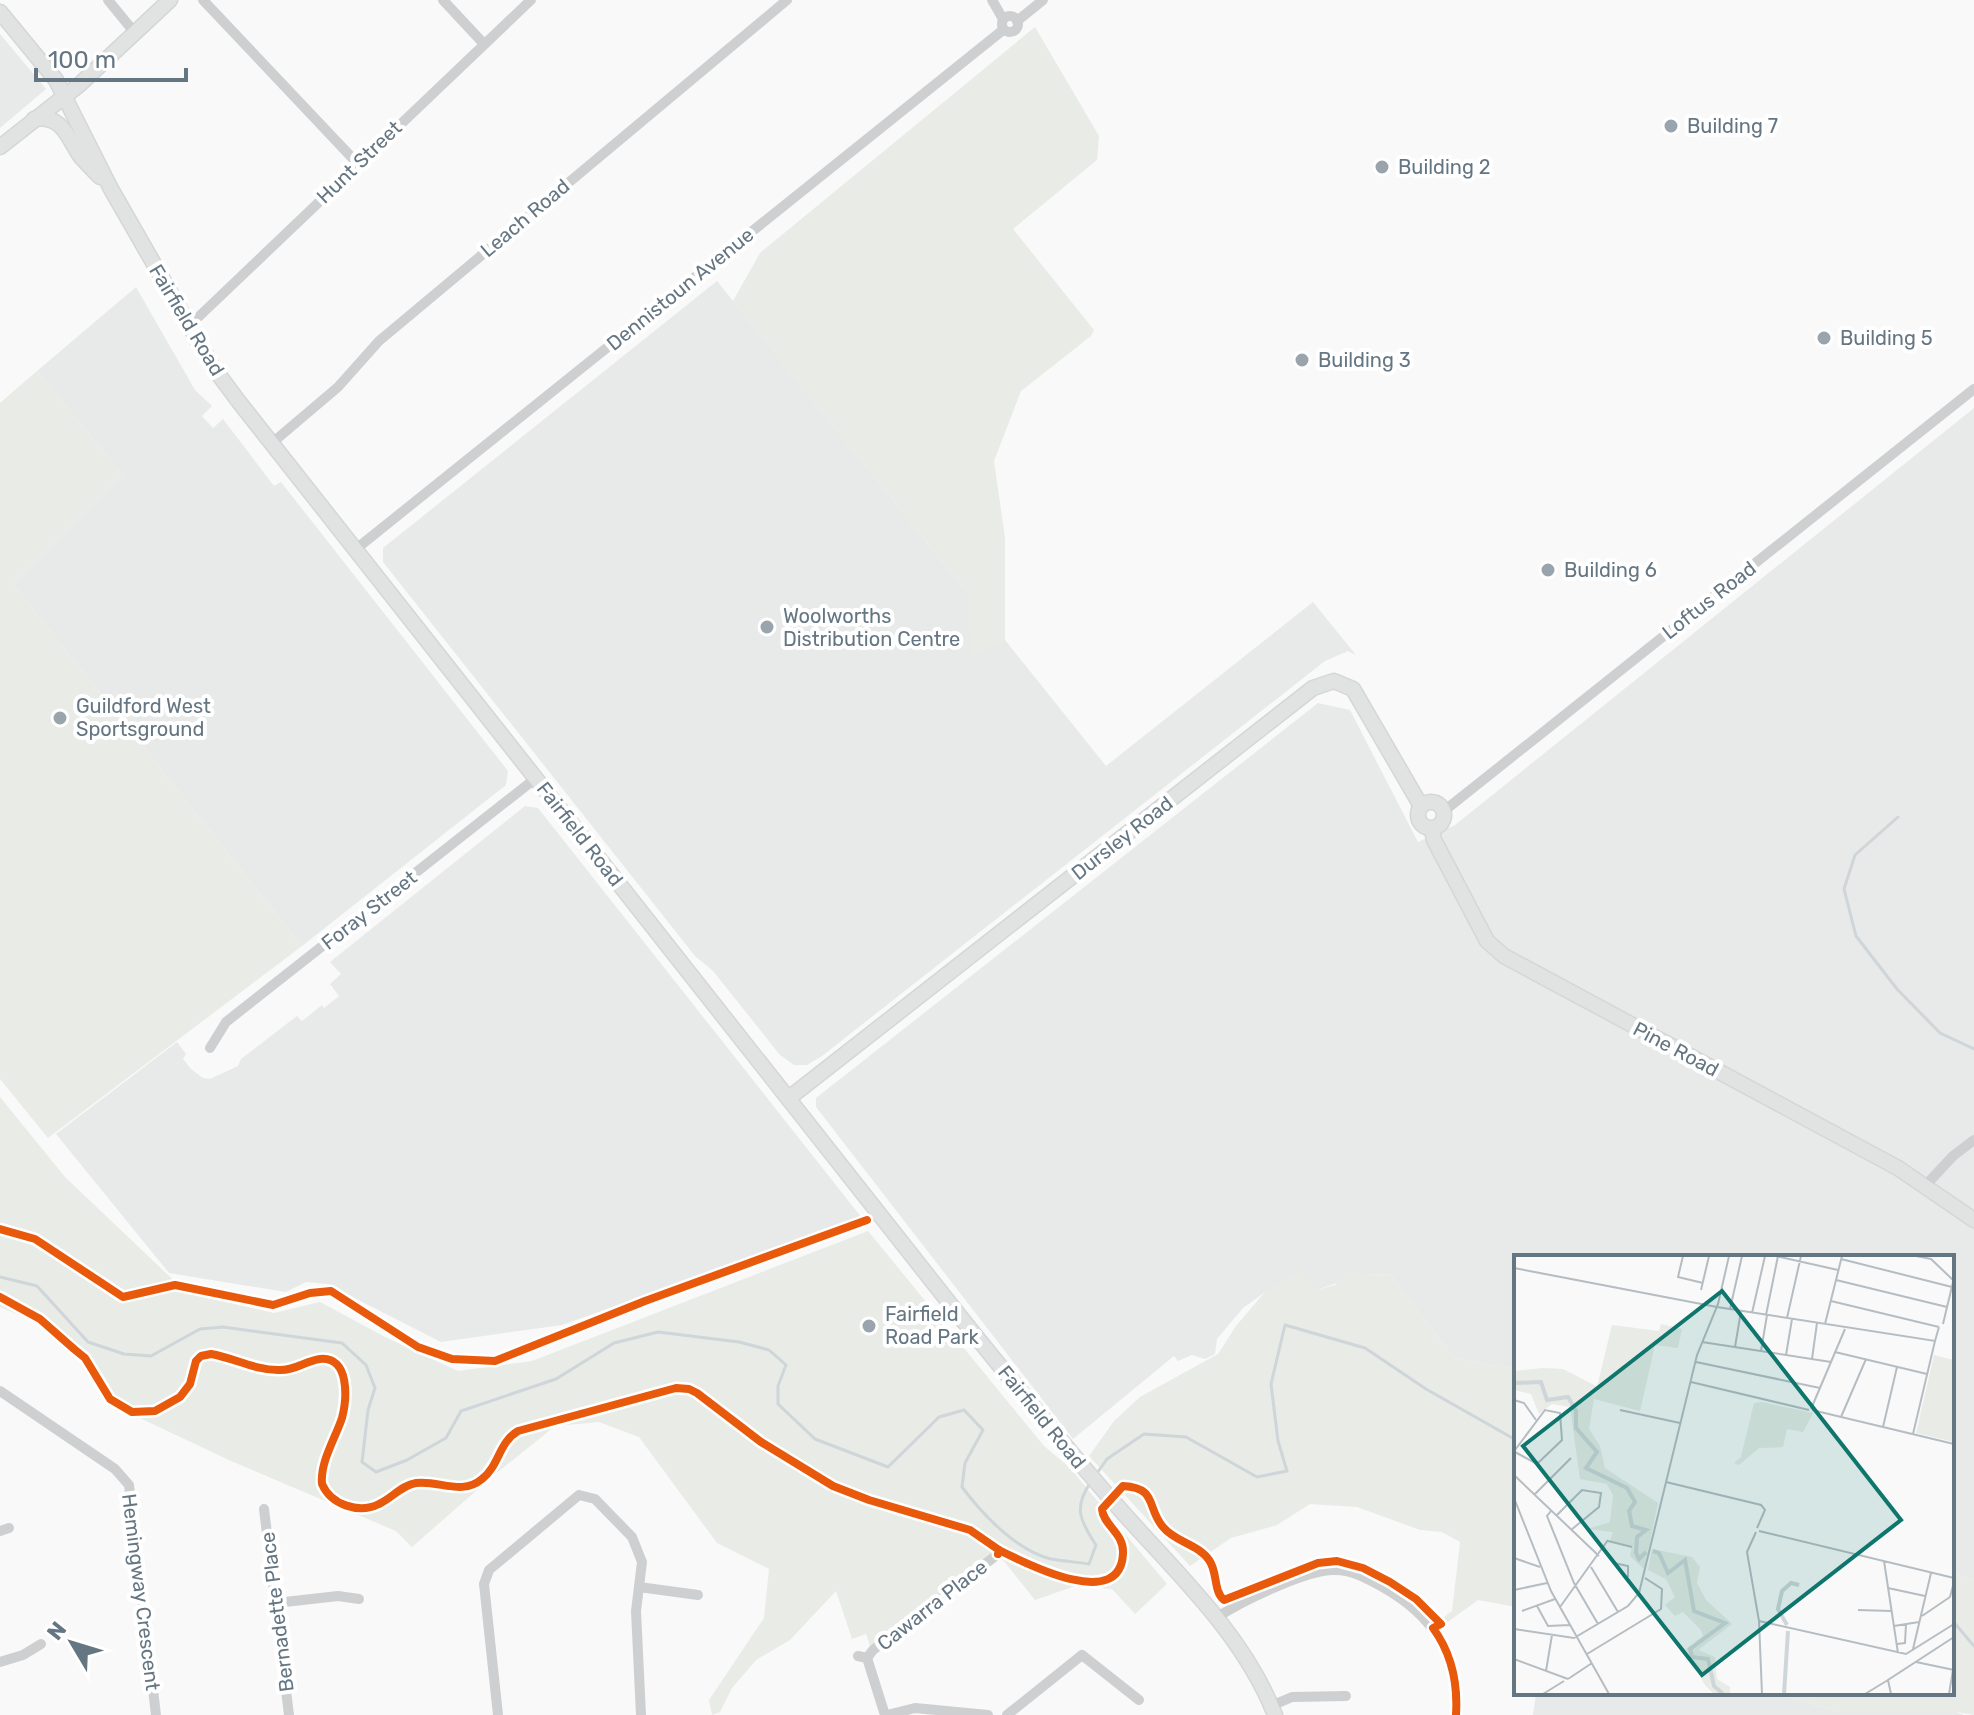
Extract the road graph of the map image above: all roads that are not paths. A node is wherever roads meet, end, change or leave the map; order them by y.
1 (108, 0) edge
2 (170, 0) edge
3 (203, 0) edge
4 (443, 0) edge
5 (531, 0) edge
6 (787, 0) edge
7 (992, 0) edge
8 (1043, 0) edge
9 (0, 12) edge
10 (1003, 25) junction
11 (135, 33) junction
12 (484, 44) junction
13 (64, 95) junction
14 (34, 119) junction
15 (0, 147) edge
16 (358, 164) junction
17 (111, 189) junction
18 (189, 326) junction
19 (1974, 389) edge
20 (272, 443) junction
21 (356, 549) junction
22 (536, 778) junction
23 (1421, 806) junction
24 (1443, 809) junction
25 (1432, 829) junction
26 (210, 1048) dead end
27 (789, 1098) junction
28 (1974, 1140) edge
29 (1926, 1185) junction
30 (1974, 1220) edge
31 (0, 1391) edge
32 (264, 1509) dead end
33 (998, 1554) dead end
34 (639, 1587) junction
35 (698, 1595) dead end
36 (359, 1599) dead end
37 (276, 1603) junction
38 (1216, 1618) junction
39 (41, 1644) dead end
40 (0, 1662) edge
41 (1346, 1696) dead end
42 (1139, 1700) dead end
43 (1273, 1710) edge
44 (156, 1715) edge
45 (289, 1715) edge
46 (498, 1715) edge
47 (641, 1715) edge
48 (886, 1715) edge
49 (988, 1715) edge
50 (1007, 1715) edge
51 (1456, 1715) edge

1 - 11 street
2 - 11 main road
3 - 16 street
4 - 12 street
5 - 12 street, Hunt Street
6 - 20 street, Leach Road
7 - 10 street
8 - 10 street
9 - 13 main road, Fairfield Road
10 - 21 street, Dennistoun Avenue
11 - 13 main road
12 - 16 street, Hunt Street
13 - 14 main road
13 - 17 main road, Fairfield Road
14 - 15 main road
14 - 17 main road
16 - 18 street, Hunt Street
17 - 18 main road, Fairfield Road
18 - 20 main road, Fairfield Road
19 - 24 street, Loftus Road
20 - 21 main road, Fairfield Road
21 - 22 main road, Fairfield Road
22 - 26 street, Foray Street
22 - 27 main road, Fairfield Road
23 - 24 main road
23 - 25 main road
23 - 27 main road, Dursley Road
24 - 25 main road
25 - 29 main road, Pine Road
27 - 38 main road, Fairfield Road
28 - 29 street
29 - 30 main road, Pine Road
31 - 44 street, Hemingway Crescent
32 - 37 street, Bernadette Place
33 - 48 street, Cawarra Place
34 - 35 street
34 - 46 street
34 - 47 street
36 - 37 street
37 - 45 street, Bernadette Place
38 - 43 main road, Fairfield Road
38 - 51 street
39 - 40 street
41 - 43 street
42 - 50 street
48 - 49 street

